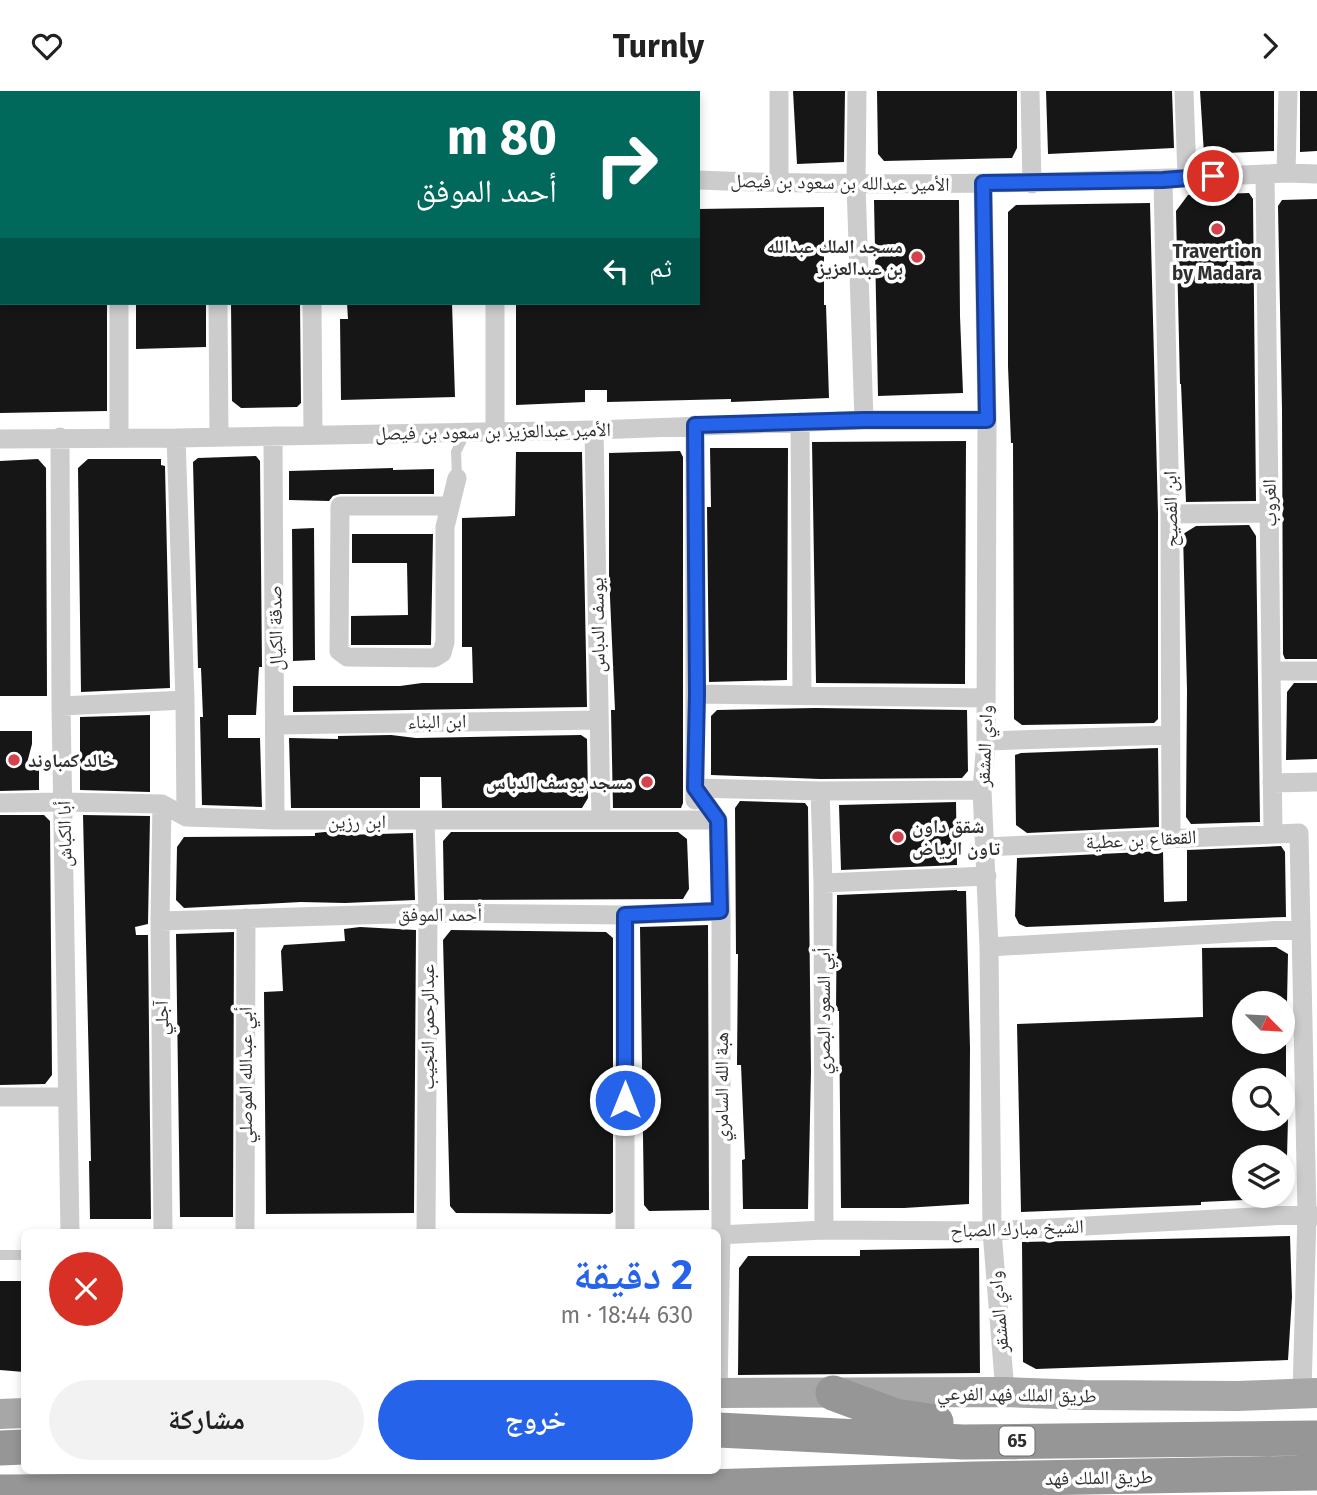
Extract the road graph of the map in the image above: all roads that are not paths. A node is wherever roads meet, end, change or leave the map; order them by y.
1 (779, 91) edge
2 (857, 91) edge
3 (1030, 91) edge
4 (1184, 91) edge
5 (1288, 91) edge
6 (1286, 173) junction
7 (1265, 174) junction
8 (1317, 174) edge
9 (1187, 177) junction
10 (700, 180) edge
11 (1163, 180) junction
12 (779, 183) junction
13 (983, 183) junction
14 (1032, 184) junction
15 (856, 185) junction
16 (119, 305) edge
17 (218, 305) edge
18 (312, 305) edge
19 (495, 305) edge
20 (864, 420) junction
21 (987, 420) junction
22 (800, 422) junction
23 (695, 425) junction
24 (594, 430) junction
25 (495, 431) junction
26 (467, 432) junction
27 (313, 434) junction
28 (219, 436) junction
29 (273, 436) junction
30 (60, 437) junction
31 (119, 438) junction
32 (176, 438) junction
33 (0, 439) edge
34 (457, 478) joint
35 (449, 506) junction
36 (1269, 513) junction
37 (1170, 514) junction
38 (1272, 671) junction
39 (1317, 671) edge
40 (697, 694) junction
41 (802, 694) junction
42 (986, 698) junction
43 (185, 700) junction
44 (61, 706) junction
45 (597, 720) junction
46 (276, 725) junction
47 (1170, 735) junction
48 (986, 741) junction
49 (1272, 782) junction
50 (1317, 782) edge
51 (695, 788) junction
52 (982, 790) junction
53 (820, 791) junction
54 (64, 801) junction
55 (0, 803) edge
56 (162, 804) junction
57 (186, 817) junction
58 (696, 819) junction
59 (275, 820) junction
60 (601, 820) junction
61 (718, 820) junction
62 (425, 821) junction
63 (1273, 832) junction
64 (1171, 838) junction
65 (984, 847) junction
66 (987, 876) junction
67 (823, 883) junction
68 (720, 911) junction
69 (428, 913) junction
70 (625, 915) junction
71 (246, 918) junction
72 (160, 921) junction
73 (1301, 929) junction
74 (989, 947) junction
75 (0, 1097) edge
76 (68, 1097) junction
77 (1312, 1215) edge
78 (70, 1229) edge
79 (163, 1229) edge
80 (244, 1229) edge
81 (426, 1229) edge
82 (625, 1229) edge
83 (719, 1229) edge
84 (824, 1230) junction
85 (992, 1231) junction
86 (721, 1234) edge
87 (0, 1255) edge
88 (21, 1255) edge
89 (1005, 1392) junction
90 (1309, 1392) edge
91 (721, 1393) edge
92 (833, 1393) junction
93 (21, 1413) edge
94 (0, 1414) edge
95 (721, 1430) edge
96 (1317, 1438) edge
97 (1056, 1441) junction
98 (21, 1447) edge
99 (0, 1448) edge
100 (1317, 1473) edge
101 (0, 1492) edge
102 (478, 1492) edge

1 - 12 street
2 - 15 street
3 - 14 street
4 - 9 street
5 - 6 street
6 - 7 street, الأمير عبدالله بن سعود بن فيصل
6 - 8 street, الأمير عبدالله بن سعود بن فيصل
7 - 9 street, الأمير عبدالله بن سعود بن فيصل
7 - 36 street, الغروب
9 - 11 street, الأمير عبدالله بن سعود بن فيصل
10 - 12 street, الأمير عبدالله بن سعود بن فيصل
11 - 14 street, الأمير عبدالله بن سعود بن فيصل
11 - 37 street, ابن الفصيح
12 - 15 street, الأمير عبدالله بن سعود بن فيصل
13 - 14 street, الأمير عبدالله بن سعود بن فيصل
13 - 15 street, الأمير عبدالله بن سعود بن فيصل
13 - 21 street, وادي المشقر
15 - 20 street
16 - 31 street
17 - 28 street
18 - 27 street
19 - 25 street
20 - 21 street, الأمير عبدالعزيز بن سعود بن فيصل
20 - 22 street, الأمير عبدالعزيز بن سعود بن فيصل
21 - 42 street, وادي المشقر
22 - 23 street, الأمير عبدالعزيز بن سعود بن فيصل
22 - 41 street
23 - 24 street, الأمير عبدالعزيز بن سعود بن فيصل
23 - 40 street
24 - 25 street, الأمير عبدالعزيز بن سعود بن فيصل
24 - 45 street, يوسف الدباس
25 - 26 street, الأمير عبدالعزيز بن سعود بن فيصل
26 - 27 street, الأمير عبدالعزيز بن سعود بن فيصل
26 - 34 lane
27 - 29 street, الأمير عبدالعزيز بن سعود بن فيصل
28 - 29 street, الأمير عبدالعزيز بن سعود بن فيصل
28 - 32 street, الأمير عبدالعزيز بن سعود بن فيصل
29 - 46 street, صدقة الكيال
30 - 31 street, الأمير عبدالعزيز بن سعود بن فيصل
30 - 33 street, الأمير عبدالعزيز بن سعود بن فيصل
30 - 44 street, أبا الكباش
31 - 32 street, الأمير عبدالعزيز بن سعود بن فيصل
32 - 43 street
34 - 35 street
35 - 35 street
36 - 37 street
36 - 38 street, الغروب
37 - 47 street, ابن الفصيح
38 - 39 street
38 - 49 street, الغروب
40 - 41 street
40 - 51 street
41 - 42 street
42 - 48 street, وادي المشقر
43 - 44 street
43 - 57 street
44 - 54 street, أبا الكباش
45 - 46 street, ابن البناء
45 - 60 street, يوسف الدباس
46 - 59 street, صدقة الكيال
47 - 48 street
47 - 64 street, ابن الفصيح
48 - 52 street, وادي المشقر
49 - 50 street
49 - 63 street, الغروب
51 - 53 street
51 - 58 street
51 - 61 street
52 - 53 street
52 - 65 street, وادي المشقر
53 - 67 street, أبي السعود البصري
54 - 55 street, ابن رزين
54 - 56 street, ابن رزين
54 - 76 street, أبا الكباش
56 - 57 street, ابن رزين
56 - 72 street, آجلي
57 - 59 street, ابن رزين
58 - 60 street, ابن رزين
58 - 61 street, ابن رزين
59 - 62 street, ابن رزين
60 - 62 street, ابن رزين
61 - 68 street, هبة الله السامري
62 - 69 street, عبدالرحمن النجيب
63 - 64 street, القعقاع بن عطية
63 - 73 street, القعقاع بن عطية
64 - 65 street, القعقاع بن عطية
65 - 66 street, وادي المشقر
66 - 67 street
66 - 74 street, وادي المشقر
67 - 84 street, أبي السعود البصري
68 - 70 street, أحمد الموفق
68 - 83 street, هبة الله السامري
69 - 70 street, أحمد الموفق
69 - 71 street, أحمد الموفق
69 - 81 street, عبدالرحمن النجيب
70 - 82 street
71 - 72 street, أحمد الموفق
71 - 80 street, أبي عبدالله الموصلي
72 - 79 street, آجلي
73 - 74 street
73 - 77 street
74 - 85 street, وادي المشقر
75 - 76 street
76 - 78 street, أبا الكباش
77 - 85 street, الشيخ مبارك الصباح
77 - 90 street
84 - 85 street, الشيخ مبارك الصباح
84 - 86 street, الشيخ مبارك الصباح
85 - 89 street, وادي المشقر
87 - 88 lane
89 - 90 main road, طريق الملك فهد الفرعي
89 - 92 main road, طريق الملك فهد الفرعي
91 - 92 main road, طريق الملك فهد الفرعي
92 - 97 highway
93 - 94 main road
95 - 97 highway, طريق الملك فهد / 65
96 - 97 highway, طريق الملك فهد / 65
98 - 99 highway
100 - 102 highway, طريق الملك فهد / 65
101 - 102 highway, طريق الملك فهد / 65

